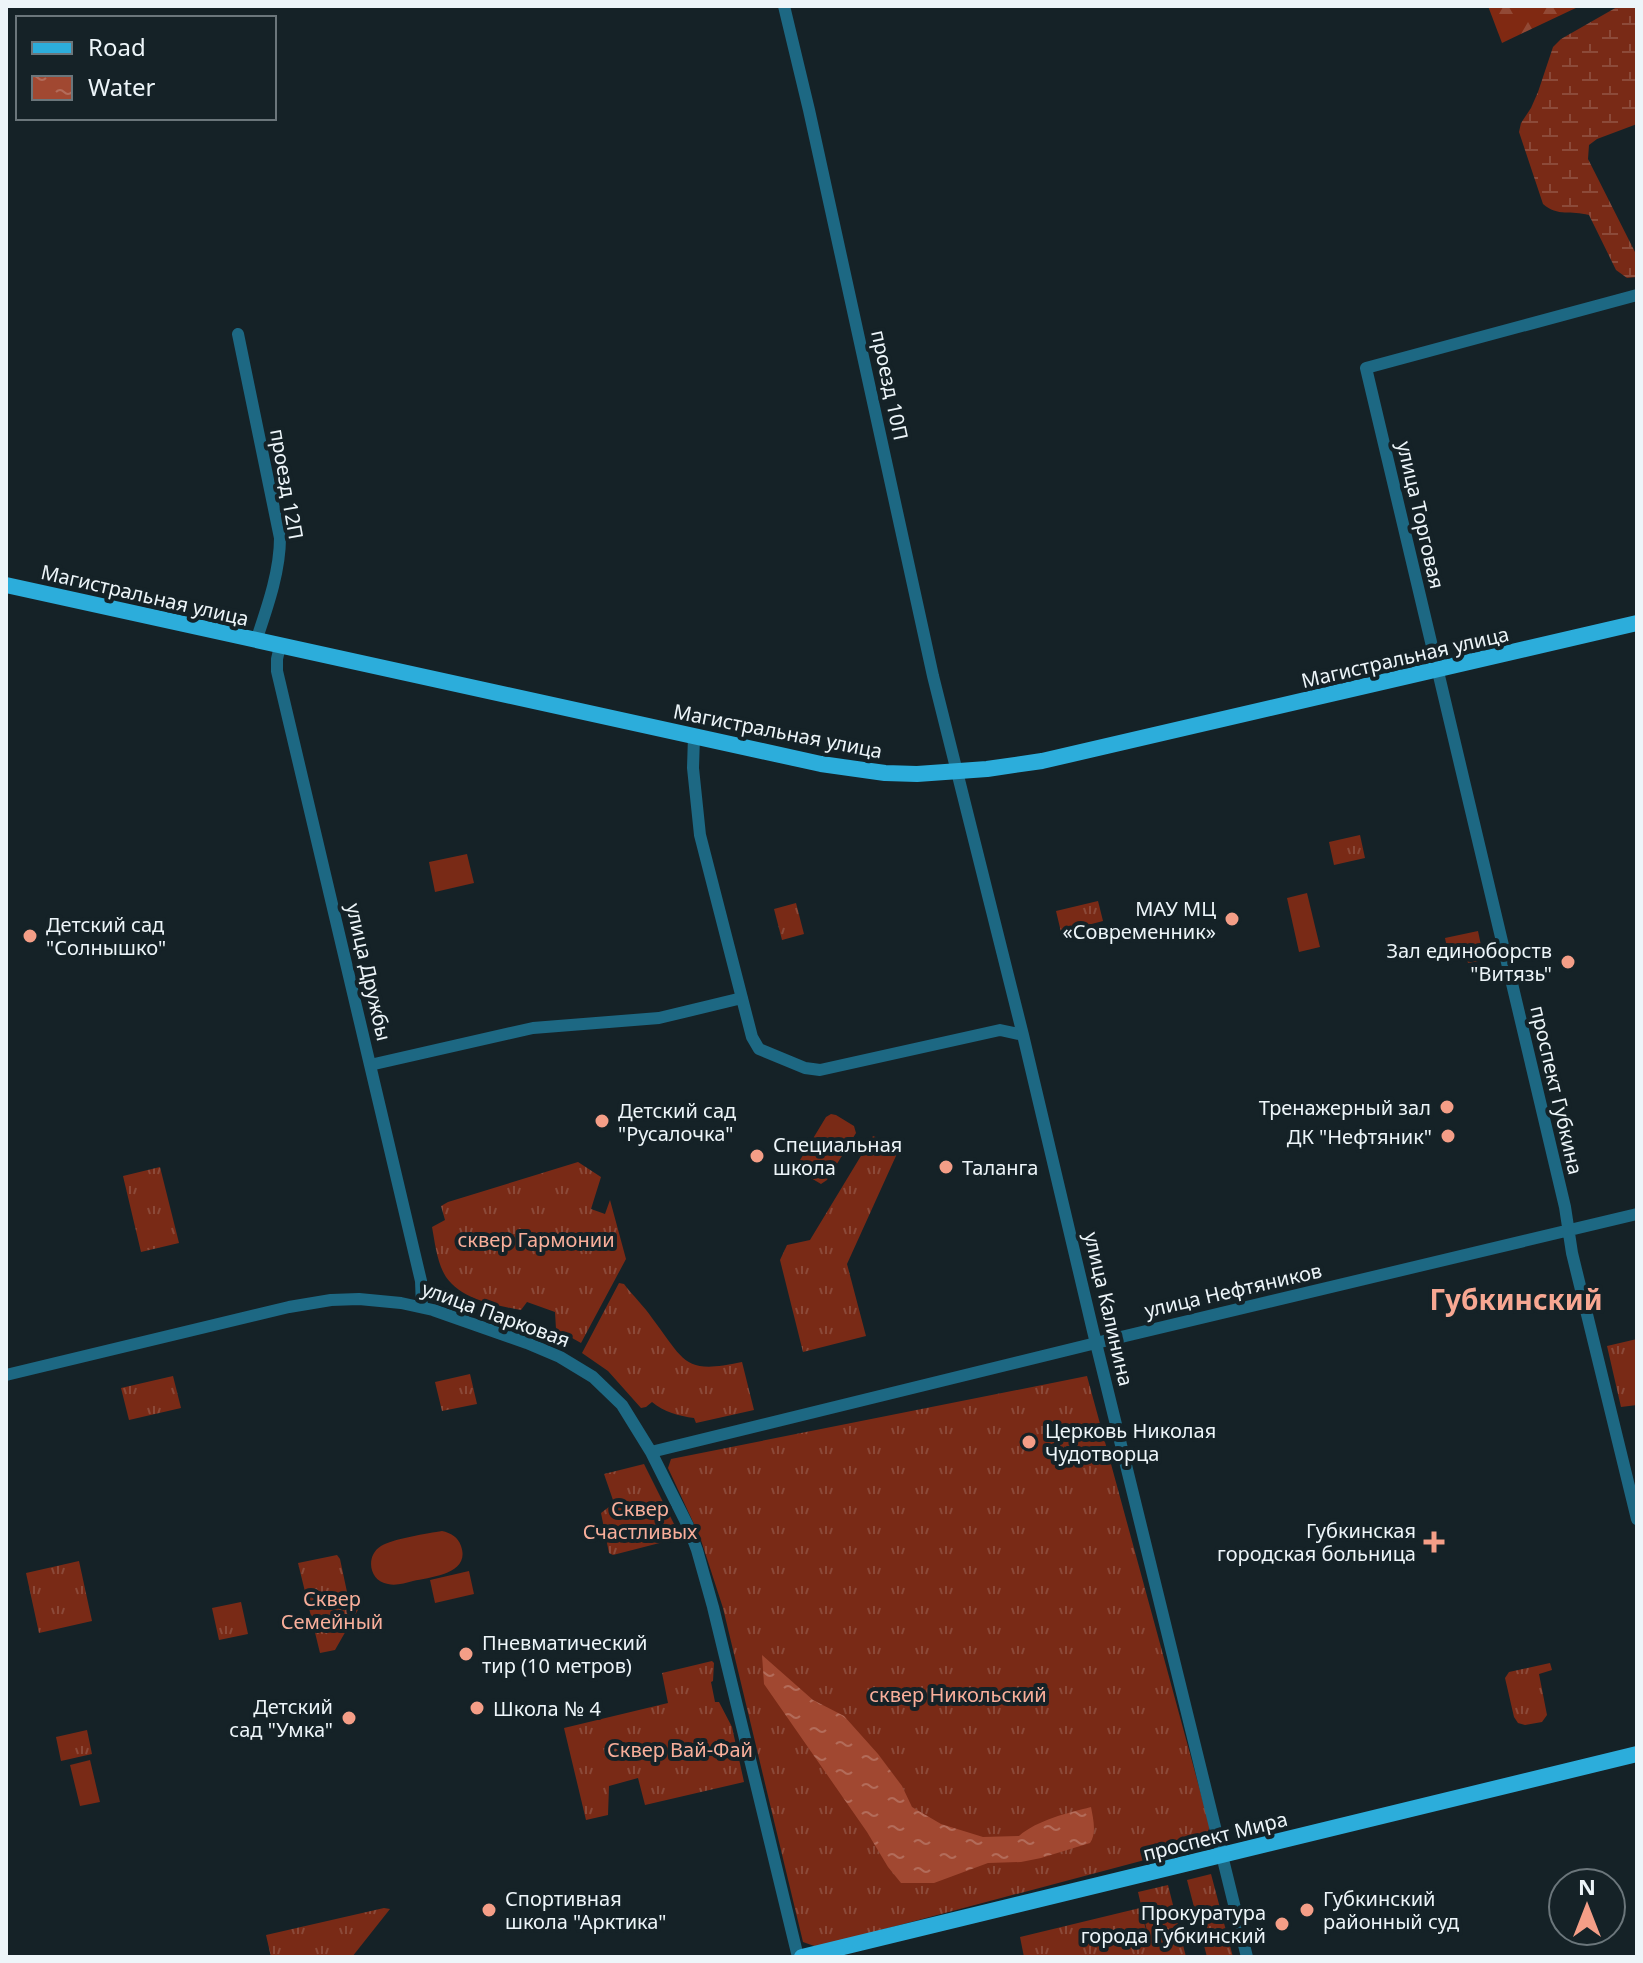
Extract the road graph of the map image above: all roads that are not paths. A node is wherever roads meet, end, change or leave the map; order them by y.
1 (784, 6) edge
2 (1637, 295) edge
3 (238, 334) dead end
4 (6, 585) edge
5 (1637, 623) edge
6 (256, 641) junction
7 (280, 646) junction
8 (1437, 671) junction
9 (694, 736) junction
10 (956, 772) junction
11 (742, 998) junction
12 (1023, 1035) junction
13 (370, 1065) junction
14 (1637, 1214) edge
15 (1568, 1231) junction
16 (422, 1307) junction
17 (1096, 1343) junction
18 (6, 1375) edge
19 (651, 1452) junction
20 (1637, 1519) edge
21 (1637, 1754) edge
22 (1222, 1854) junction
23 (800, 1957) edge
24 (1247, 1957) edge

1 - 10 street, проезд 10П
2 - 8 street, улица Торговая
3 - 6 street, проезд 12П
4 - 6 main road, Магистральная улица
5 - 8 main road, Магистральная улица
6 - 7 main road, Магистральная улица
7 - 9 main road, Магистральная улица
7 - 13 street, улица Дружбы
8 - 10 main road, Магистральная улица
8 - 15 street, проспект Губкина
9 - 10 main road, Магистральная улица
9 - 11 street
10 - 12 street, улица Калинина
11 - 12 street
11 - 13 street
12 - 17 street, улица Калинина
13 - 16 street, улица Дружбы
14 - 15 street, улица Нефтяников
15 - 17 street, улица Нефтяников
15 - 20 street, проспект Губкина
16 - 18 street, улица Парковая
16 - 19 street, улица Парковая
17 - 19 street, улица Нефтяников
17 - 22 street, улица Калинина
19 - 23 street, улица Парковая
21 - 22 main road, проспект Мира
22 - 23 main road, проспект Мира
22 - 24 street, улица Калинина

